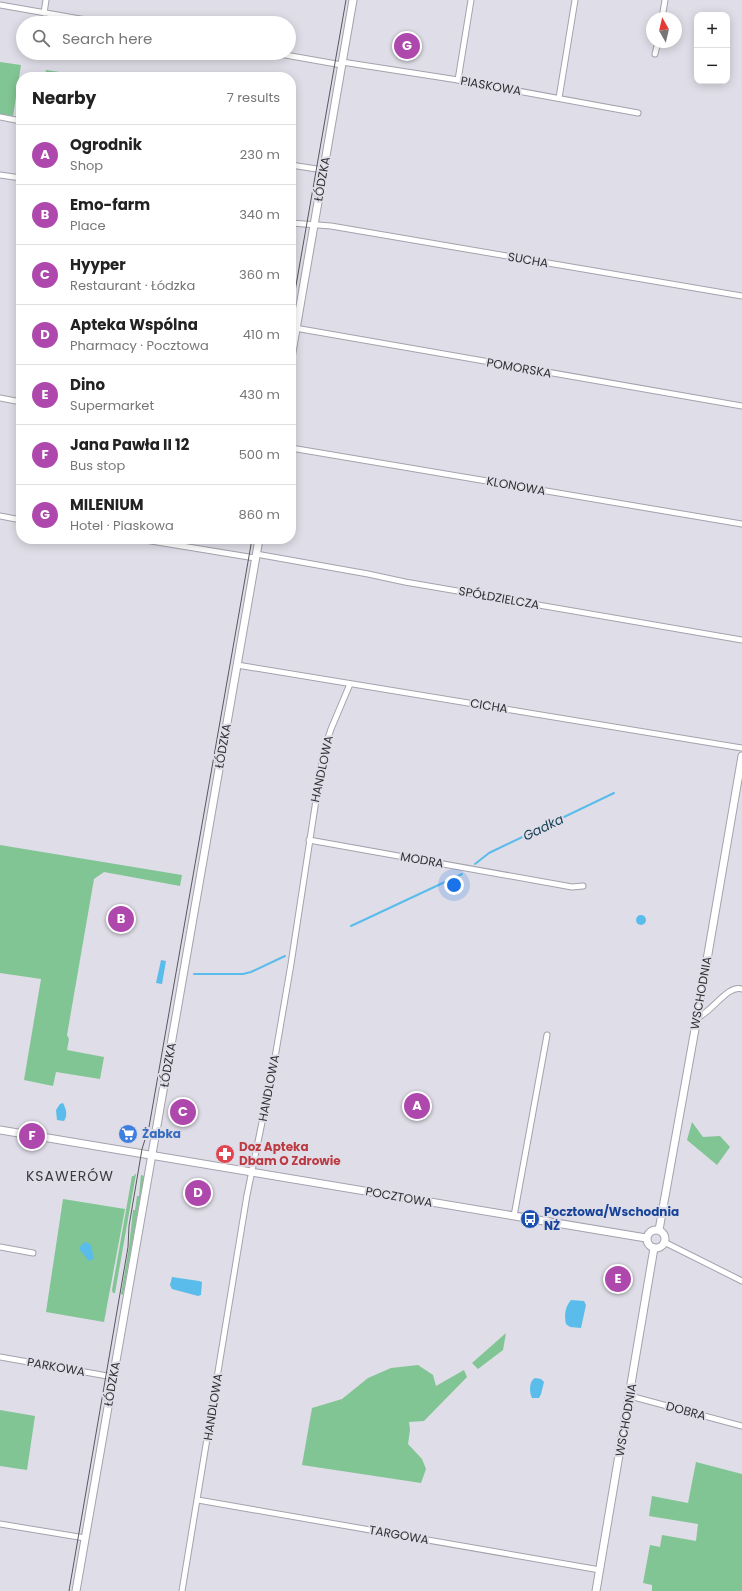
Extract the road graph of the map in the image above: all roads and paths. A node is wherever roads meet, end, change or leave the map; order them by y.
1 (46, 0) edge
2 (353, 0) edge
3 (471, 0) edge
4 (574, 0) edge
5 (665, 0) edge
6 (0, 5) edge
7 (663, 12) edge
8 (44, 13) junction
9 (62, 16) edge
10 (656, 48) edge
11 (655, 54) dead end
12 (296, 56) edge
13 (342, 63) junction
14 (458, 80) junction
15 (558, 98) junction
16 (638, 113) dead end
17 (0, 117) edge
18 (16, 120) edge
19 (296, 166) edge
20 (323, 170) junction
21 (0, 174) edge
22 (16, 177) edge
23 (296, 223) edge
24 (314, 225) junction
25 (742, 296) edge
26 (296, 328) joint
27 (0, 398) edge
28 (16, 401) edge
29 (742, 406) edge
30 (296, 449) edge
31 (0, 516) edge
32 (16, 519) edge
33 (742, 524) edge
34 (173, 544) edge
35 (258, 544) edge
36 (256, 556) junction
37 (742, 640) edge
38 (237, 665) junction
39 (350, 684) junction
40 (742, 748) edge
41 (742, 756) edge
42 (309, 840) junction
43 (583, 886) dead end
44 (742, 990) edge
45 (697, 1018) junction
46 (547, 1035) dead end
47 (0, 1130) edge
48 (152, 1156) junction
49 (252, 1172) junction
50 (514, 1216) junction
51 (659, 1230) junction
52 (646, 1238) junction
53 (664, 1242) junction
54 (0, 1247) edge
55 (654, 1248) junction
56 (33, 1253) dead end
57 (742, 1281) edge
58 (0, 1357) edge
59 (113, 1377) junction
60 (630, 1396) junction
61 (742, 1426) edge
62 (198, 1500) junction
63 (0, 1524) edge
64 (85, 1538) junction
65 (600, 1570) junction
66 (76, 1591) edge
67 (182, 1591) edge
68 (596, 1591) edge

1 - 8 street
2 - 13 street, ŁÓDZKA
3 - 14 street
4 - 15 street
5 - 7 street
6 - 8 street
8 - 9 street
10 - 11 street
12 - 13 street, PIASKOWA
13 - 14 street, PIASKOWA
13 - 20 street, ŁÓDZKA
14 - 15 street, PIASKOWA
15 - 16 street, PIASKOWA
17 - 18 street
19 - 20 street
20 - 24 street, ŁÓDZKA
21 - 22 street
23 - 24 street, SUCHA
24 - 25 street, SUCHA
24 - 26 street, ŁÓDZKA
26 - 29 street, POMORSKA
27 - 28 street
30 - 33 street, KLONOWA
31 - 32 street
34 - 36 street, SPÓŁDZIELCZA
35 - 36 street, ŁÓDZKA
36 - 37 street, SPÓŁDZIELCZA
36 - 38 street, ŁÓDZKA
38 - 39 street, CICHA
38 - 48 street, ŁÓDZKA
39 - 40 street, CICHA
39 - 42 street, HANDLOWA
41 - 45 street, WSCHODNIA
42 - 43 street, MODRA
42 - 49 street, HANDLOWA
44 - 45 street
45 - 51 street, WSCHODNIA
46 - 50 street
47 - 48 street, POCZTOWA
48 - 49 street, POCZTOWA
48 - 59 street, ŁÓDZKA
49 - 50 street, POCZTOWA
49 - 62 street, HANDLOWA
50 - 52 street, POCZTOWA
51 - 52 street
51 - 53 street
52 - 55 street
53 - 55 street
53 - 57 street
54 - 56 street
55 - 60 street, WSCHODNIA
58 - 59 street, PARKOWA
59 - 64 street, ŁÓDZKA
60 - 61 street, DOBRA
60 - 65 street, WSCHODNIA
62 - 65 street, TARGOWA
62 - 67 street, HANDLOWA
63 - 64 street
64 - 66 street, ŁÓDZKA
65 - 68 street, WSCHODNIA

